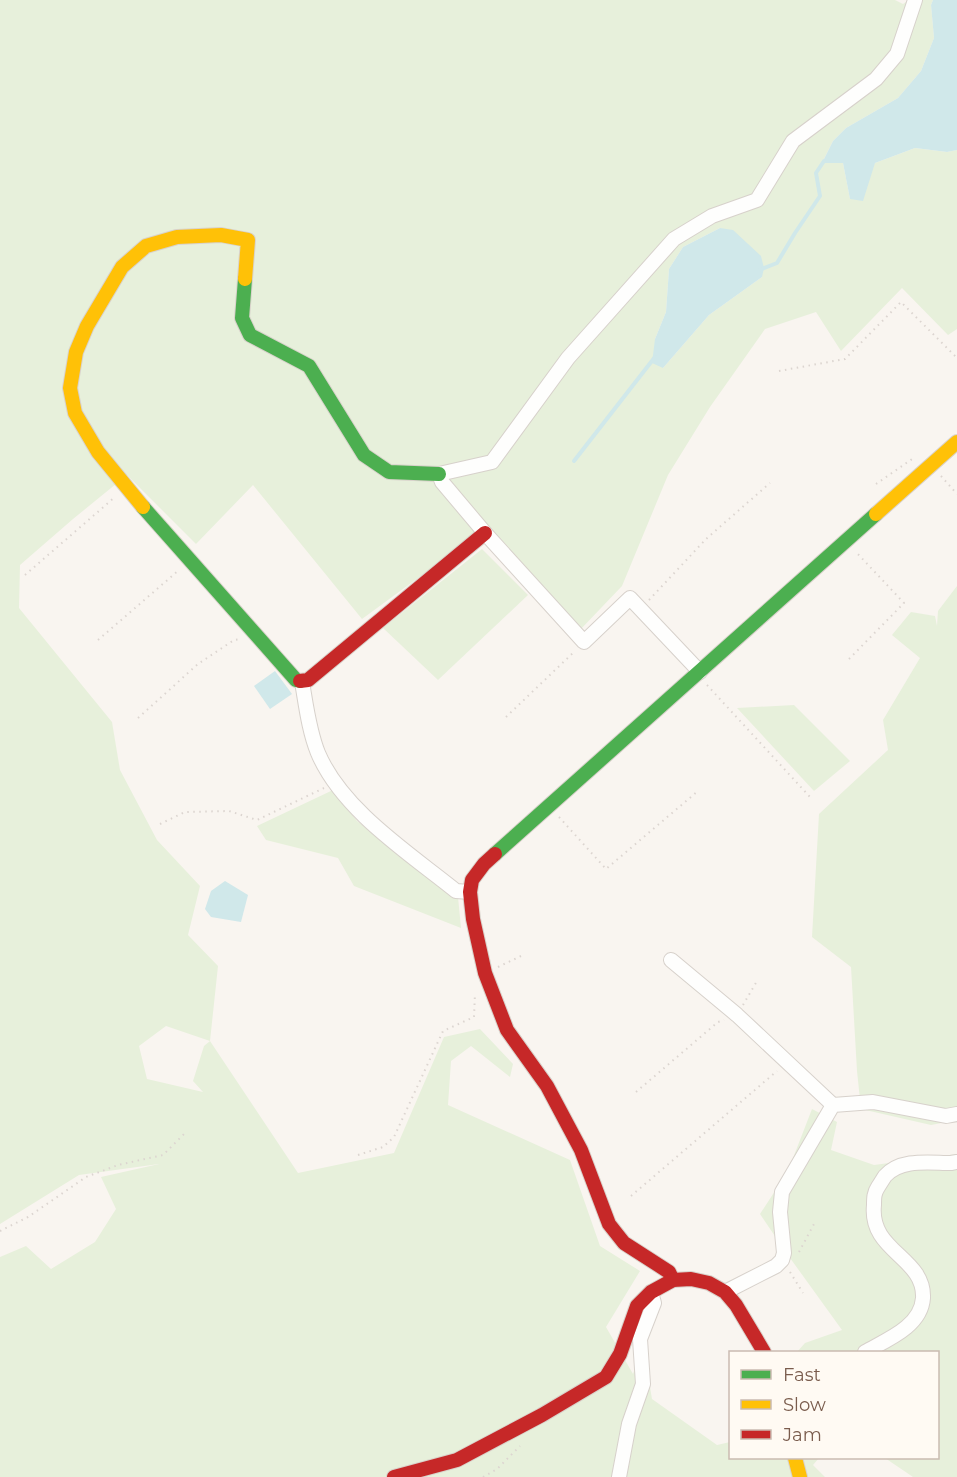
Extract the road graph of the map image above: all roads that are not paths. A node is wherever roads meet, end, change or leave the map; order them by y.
1 (915, 0) edge
2 (957, 442) edge
3 (439, 474) junction
4 (485, 533) junction
5 (700, 672) junction
6 (302, 682) junction
7 (470, 892) junction
8 (671, 960) dead end
9 (833, 1105) junction
10 (957, 1114) edge
11 (957, 1162) edge
12 (673, 1280) junction
13 (651, 1292) junction
14 (724, 1292) junction
15 (763, 1351) edge
16 (868, 1351) edge
17 (795, 1459) edge
18 (394, 1477) edge
19 (619, 1477) edge
20 (800, 1477) edge

1 - 3 street
2 - 5 street
3 - 4 street
3 - 6 street
4 - 5 street
4 - 6 street
5 - 7 street
6 - 7 street
7 - 12 street
8 - 9 street
9 - 10 street
9 - 14 street
11 - 16 street
12 - 13 street
12 - 14 street
13 - 18 street
13 - 19 street
14 - 15 street
17 - 20 street

